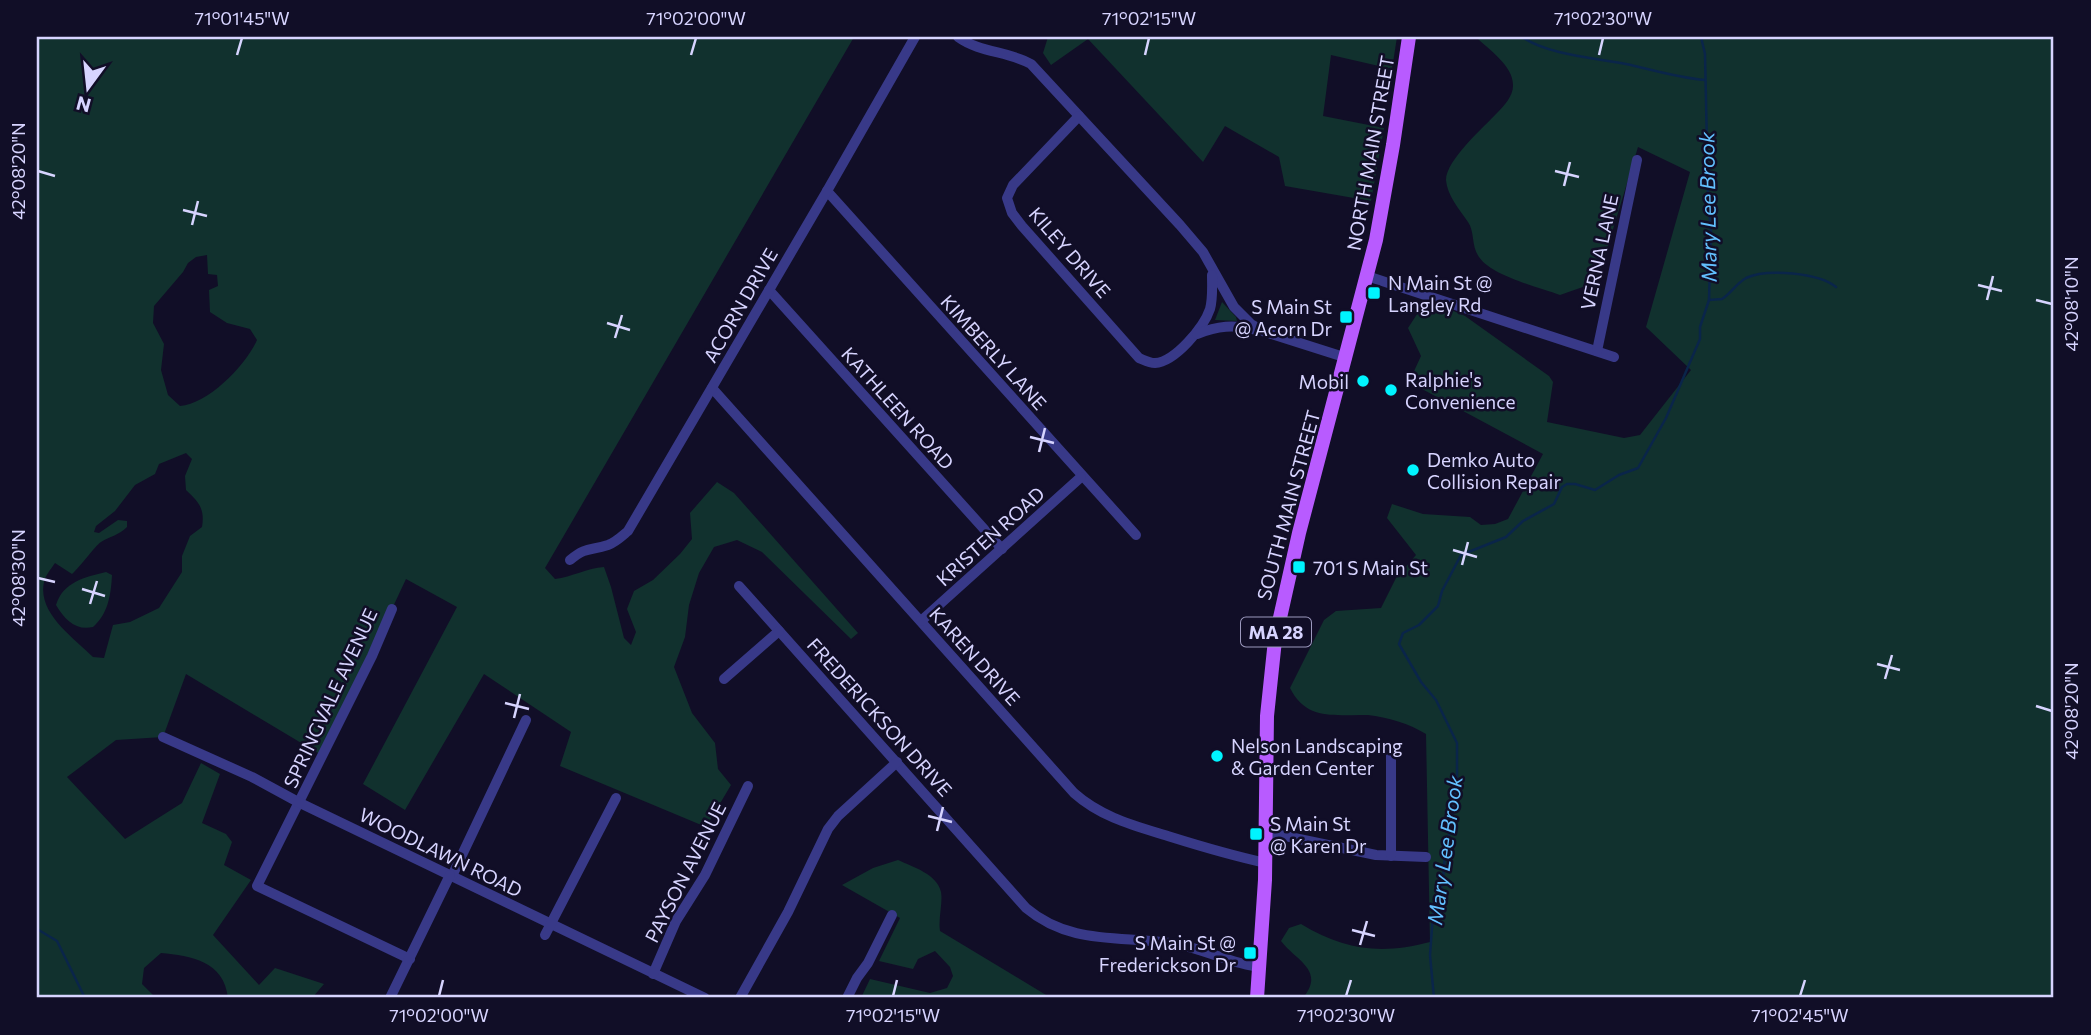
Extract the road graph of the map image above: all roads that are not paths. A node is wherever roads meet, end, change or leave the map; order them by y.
1 (915, 37) edge
2 (958, 37) edge
3 (1409, 37) edge
4 (1079, 116) junction
5 (1637, 160) dead end
6 (827, 191) junction
7 (1212, 270) junction
8 (1367, 276) junction
9 (768, 290) junction
10 (1265, 332) junction
11 (1195, 334) junction
12 (1597, 351) junction
13 (1614, 357) dead end
14 (1346, 358) junction
15 (712, 388) junction
16 (1082, 477) junction
17 (1136, 536) dead end
18 (1002, 549) junction
19 (570, 560) dead end
20 (739, 586) dead end
21 (392, 608) dead end
22 (921, 621) junction
23 (779, 631) junction
24 (724, 679) dead end
25 (526, 720) dead end
26 (163, 737) dead end
27 (1391, 751) dead end
28 (897, 762) junction
29 (748, 786) dead end
30 (616, 798) dead end
31 (300, 803) junction
32 (1266, 832) junction
33 (1391, 856) junction
34 (1426, 857) dead end
35 (1266, 863) junction
36 (451, 876) junction
37 (892, 915) dead end
38 (547, 930) junction
39 (411, 959) junction
40 (1260, 967) junction
41 (653, 974) junction
42 (390, 998) edge
43 (705, 998) edge
44 (740, 998) edge
45 (848, 998) edge
46 (1257, 998) edge

1 - 6 street, ACORN DRIVE
2 - 4 street
3 - 8 main road, NORTH MAIN STREET / MA 28
4 - 7 street
4 - 11 street, KILEY DRIVE
5 - 12 street, VERNA LANE
6 - 9 street, ACORN DRIVE
6 - 16 street, KIMBERLY LANE
7 - 10 street
7 - 11 street, KILEY DRIVE
8 - 12 street
8 - 14 main road, SOUTH MAIN STREET / MA 28
9 - 15 street, ACORN DRIVE
9 - 18 street, KATHLEEN ROAD
10 - 11 street, KILEY DRIVE
10 - 14 street
12 - 13 street
14 - 32 main road, SOUTH MAIN STREET / MA 28
15 - 19 street, ACORN DRIVE
15 - 22 street, KAREN DRIVE
16 - 17 street, KIMBERLY LANE
16 - 18 street, KRISTEN ROAD
18 - 22 street, KRISTEN ROAD
20 - 23 street, FREDERICKSON DRIVE
21 - 31 street, SPRINGVALE AVENUE
22 - 35 street, KAREN DRIVE
23 - 24 street
23 - 28 street, FREDERICKSON DRIVE
25 - 36 street
26 - 31 street, WOODLAWN ROAD
27 - 33 street
28 - 40 street, FREDERICKSON DRIVE
28 - 44 street
29 - 41 street, PAYSON AVENUE
30 - 38 street
31 - 36 street, WOODLAWN ROAD
31 - 39 street, SPRINGVALE AVENUE
32 - 33 street
32 - 35 main road, SOUTH MAIN STREET / MA 28
33 - 34 street
35 - 40 main road, SOUTH MAIN STREET / MA 28
36 - 38 street, WOODLAWN ROAD
36 - 39 street
37 - 45 street
38 - 41 street, WOODLAWN ROAD
39 - 42 street
40 - 46 main road, SOUTH MAIN STREET / MA 28
41 - 43 street, WOODLAWN ROAD

